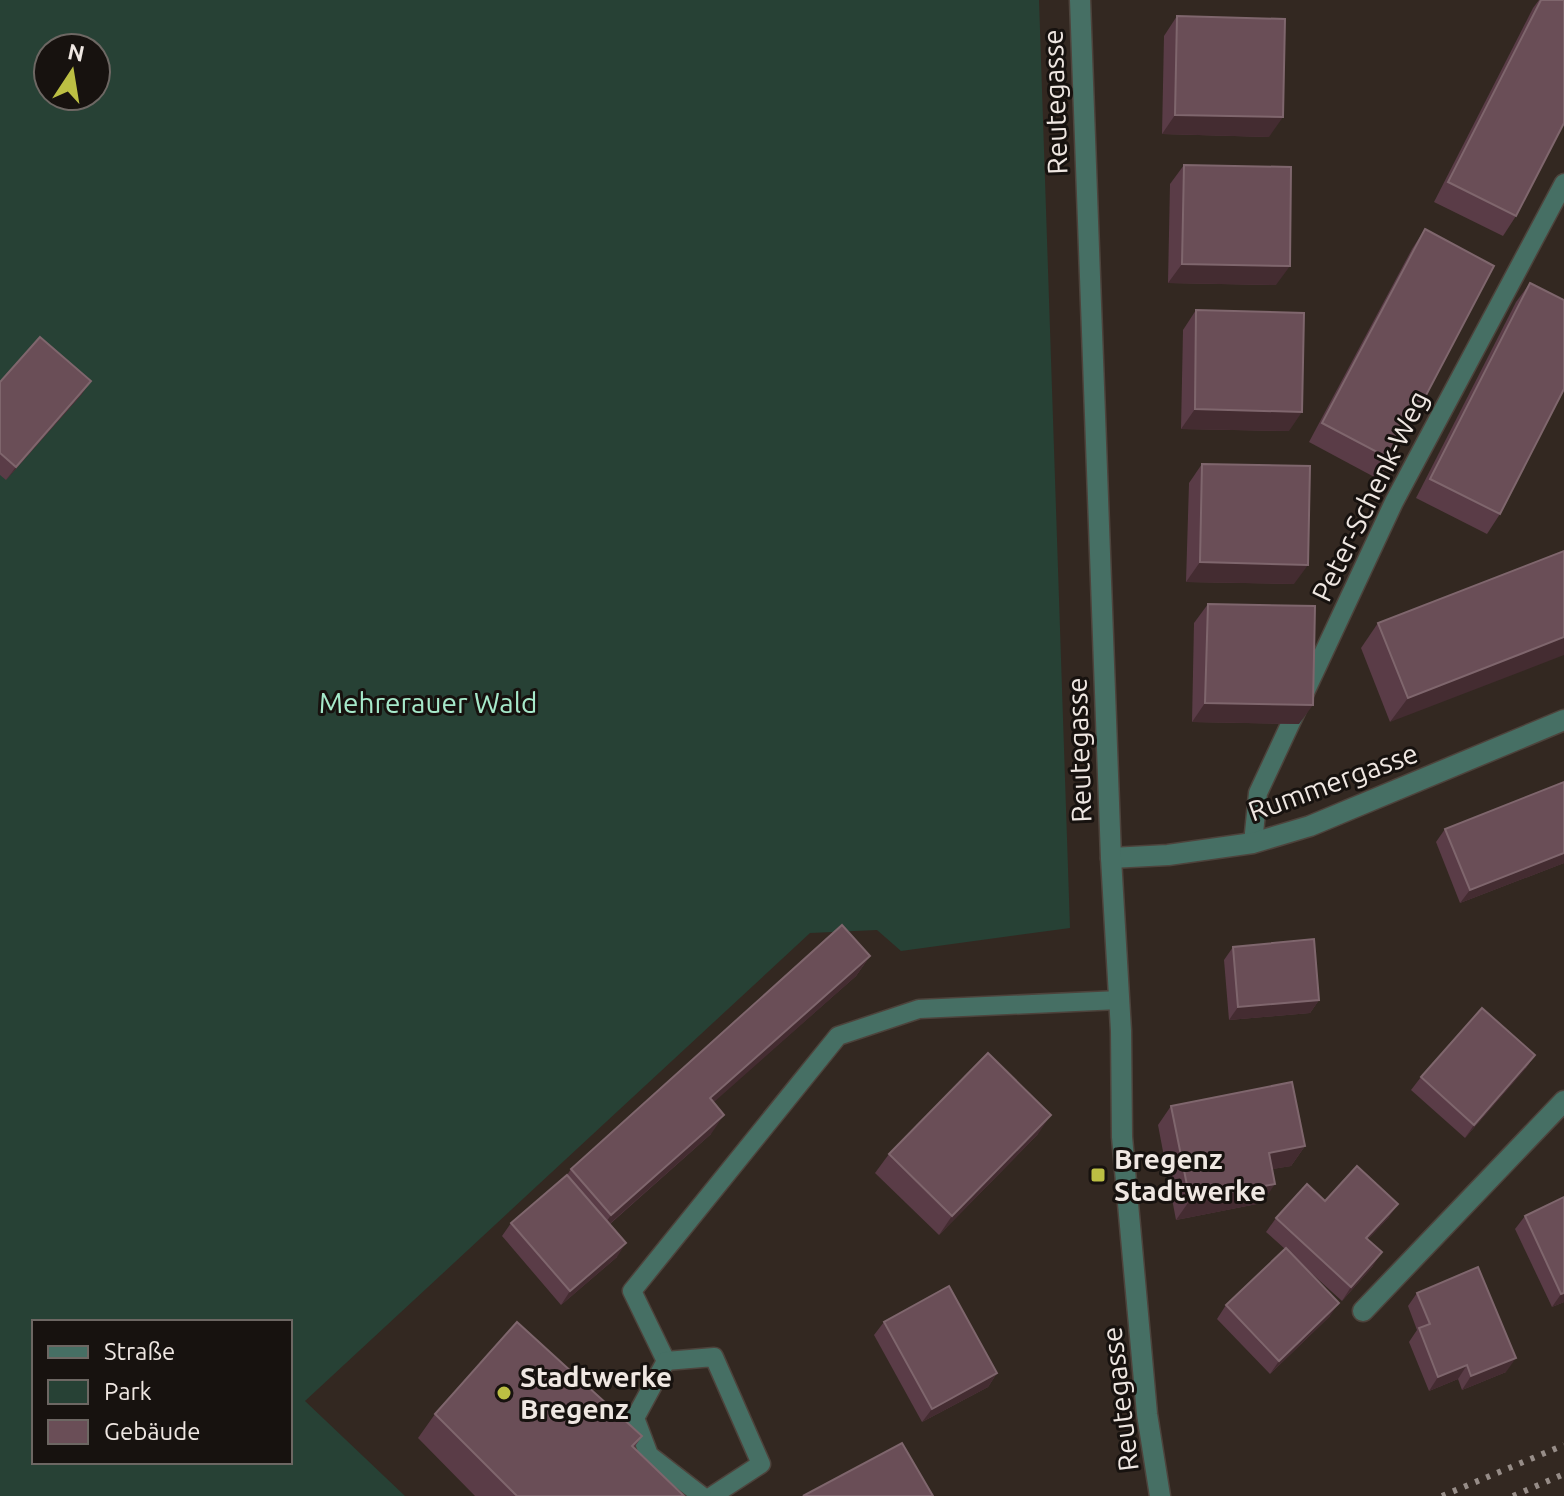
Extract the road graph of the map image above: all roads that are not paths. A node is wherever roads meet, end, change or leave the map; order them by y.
1 (1080, 0) edge
2 (1564, 183) edge
3 (1564, 720) edge
4 (1253, 843) junction
5 (1111, 858) junction
6 (1119, 1000) junction
7 (1564, 1101) edge
8 (1363, 1311) dead end
9 (666, 1361) junction
10 (702, 1496) edge
11 (712, 1496) edge
12 (1160, 1496) edge

1 - 5 street, Reutegasse
2 - 4 lane, Peter-Schenk-Weg
3 - 4 street, Rummergasse
4 - 5 street, Rummergasse
5 - 6 street, Reutegasse
6 - 9 lane
6 - 12 street, Reutegasse
7 - 8 street
9 - 10 lane
9 - 11 lane

